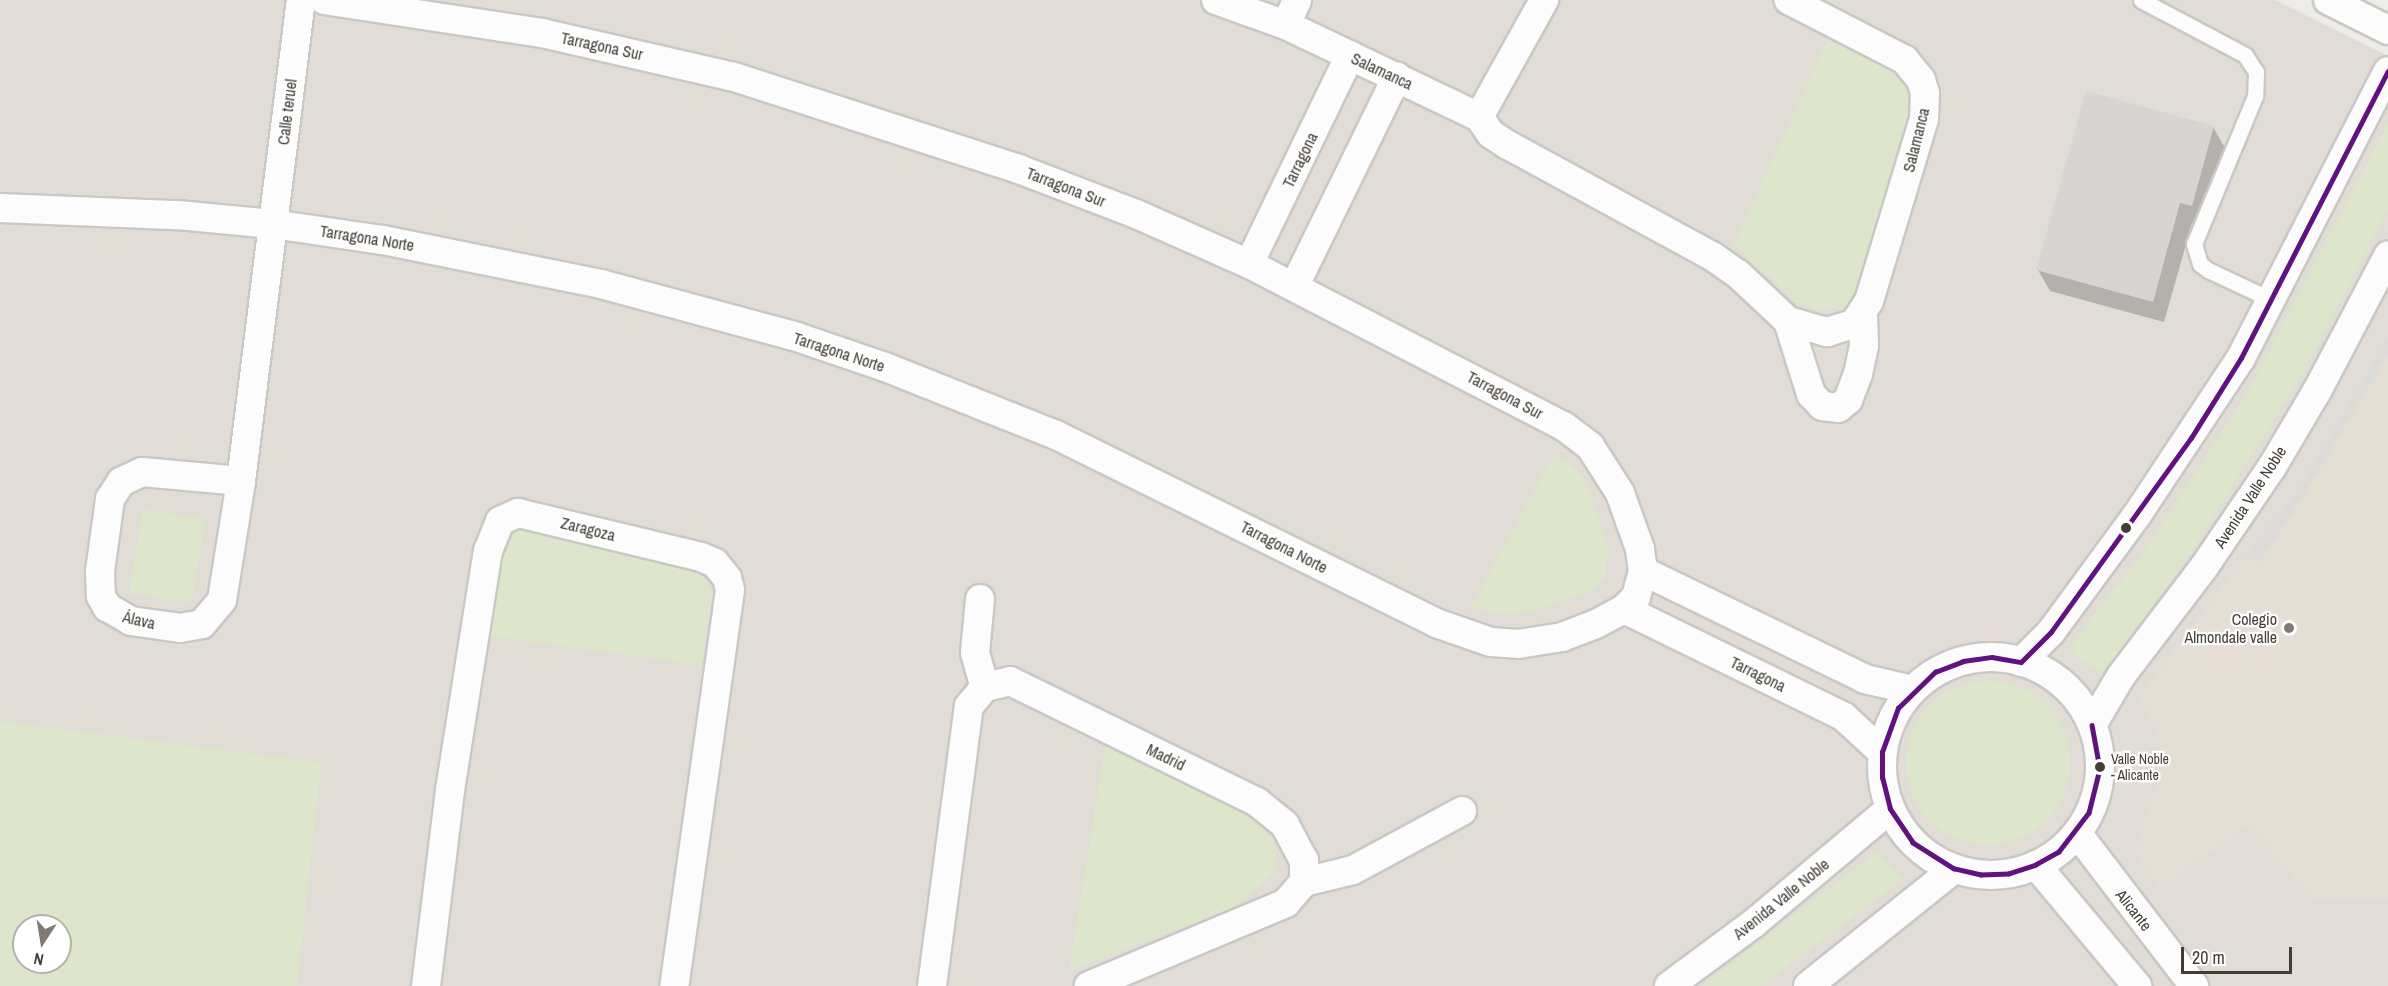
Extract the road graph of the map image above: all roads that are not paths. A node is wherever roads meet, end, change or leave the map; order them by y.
1 (301, 0) edge
2 (1216, 0) edge
3 (1544, 0) edge
4 (1789, 0) edge
5 (2141, 0) edge
6 (2328, 0) edge
7 (338, 1) edge
8 (1291, 12) edge
9 (2388, 30) edge
10 (1350, 55) junction
11 (2388, 71) edge
12 (1397, 77) junction
13 (1479, 117) junction
14 (0, 208) edge
15 (273, 224) junction
16 (2388, 256) edge
17 (1249, 264) junction
18 (1295, 285) junction
19 (2274, 301) junction
20 (1863, 314) junction
21 (1788, 321) junction
22 (241, 481) junction
23 (1643, 571) junction
24 (980, 599) dead end
25 (1624, 609) junction
26 (2021, 662) junction
27 (985, 687) junction
28 (1912, 690) junction
29 (2092, 725) junction
30 (1882, 753) junction
31 (1890, 809) junction
32 (1462, 811) dead end
33 (2077, 833) junction
34 (2036, 866) junction
35 (1954, 869) junction
36 (1304, 882) junction
37 (426, 986) edge
38 (674, 986) edge
39 (932, 986) edge
40 (1089, 986) edge
41 (1669, 986) edge
42 (1808, 986) edge
43 (2137, 986) edge
44 (2194, 986) edge

1 - 15 street, Calle teruel
2 - 8 street, Salamanca
3 - 13 street
4 - 20 street, Salamanca
5 - 19 lane
6 - 9 street
7 - 17 street, Tarragona Sur
8 - 10 street, Salamanca
10 - 12 street, Salamanca
10 - 17 street, Tarragona
11 - 19 street
12 - 13 street, Salamanca
12 - 18 street
13 - 21 street, Salamanca
14 - 15 street, Tarragona Norte
15 - 22 street, Álava
15 - 25 street, Tarragona Norte
16 - 29 street, Avenida Valle Noble
17 - 18 street, Tarragona Sur
18 - 23 street, Tarragona Sur
19 - 26 street
20 - 21 street, Salamanca
20 - 21 street, Salamanca
22 - 22 street, Álava
23 - 25 street, Tarragona Sur
23 - 28 street
24 - 27 street
25 - 30 street, Tarragona
26 - 28 street
26 - 29 street
27 - 36 street, Madrid
27 - 39 street
28 - 30 street
29 - 33 street
30 - 31 street
31 - 35 street
31 - 41 street, Avenida Valle Noble
32 - 36 street
33 - 34 street
33 - 44 street, Alicante
34 - 35 street
34 - 43 street
35 - 42 street
36 - 40 street
37 - 38 street, Zaragoza

